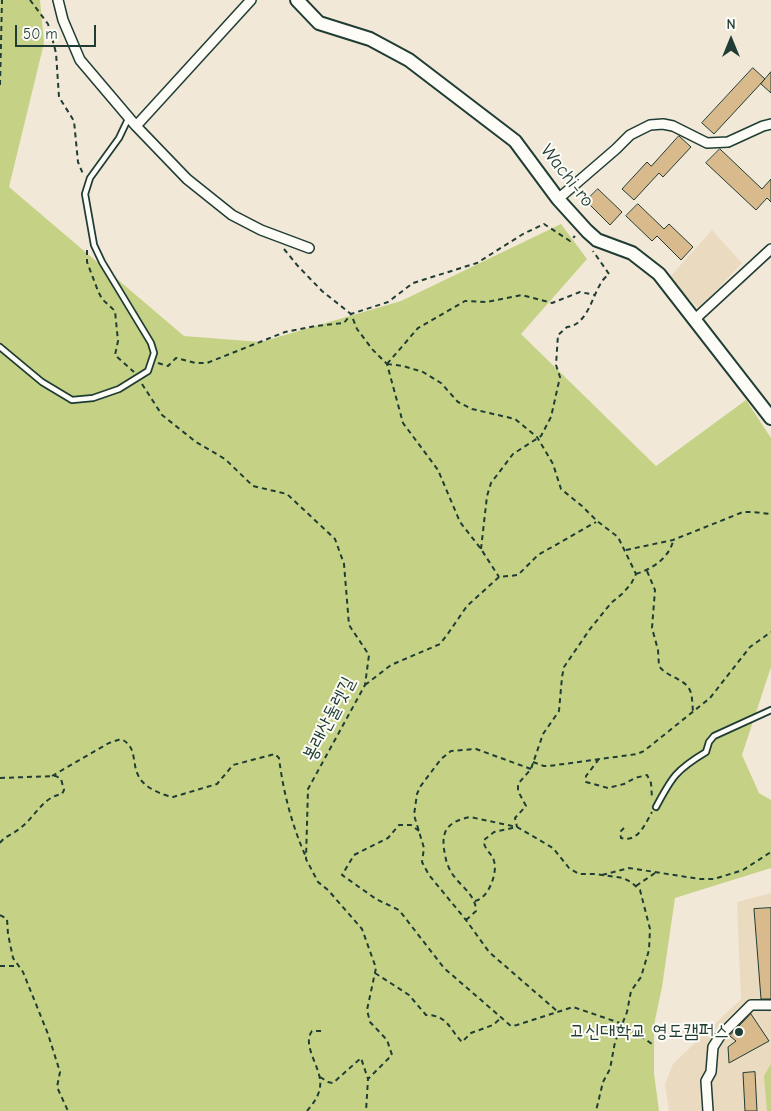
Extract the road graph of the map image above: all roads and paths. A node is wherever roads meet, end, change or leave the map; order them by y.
1 (2, 0) edge
2 (30, 0) edge
3 (58, 0) edge
4 (251, 0) edge
5 (297, 0) edge
6 (0, 85) edge
7 (129, 117) junction
8 (771, 124) edge
9 (136, 126) junction
10 (88, 186) junction
11 (558, 199) junction
12 (584, 228) junction
13 (274, 235) junction
14 (597, 240) junction
15 (87, 245) dead end
16 (309, 248) dead end
17 (771, 249) edge
18 (595, 295) junction
19 (351, 314) junction
20 (694, 320) junction
21 (0, 347) edge
22 (153, 358) junction
23 (387, 364) junction
24 (138, 377) junction
25 (771, 418) edge
26 (537, 437) junction
27 (771, 514) edge
28 (597, 522) junction
29 (674, 540) junction
30 (481, 549) junction
31 (626, 550) junction
32 (647, 571) junction
33 (636, 574) junction
34 (498, 578) junction
35 (771, 632) edge
36 (365, 685) junction
37 (771, 710) edge
38 (693, 711) junction
39 (599, 759) junction
40 (533, 762) junction
41 (531, 769) junction
42 (52, 776) junction
43 (0, 778) edge
44 (656, 807) junction
45 (517, 827) junction
46 (624, 828) dead end
47 (419, 831) junction
48 (0, 843) edge
49 (771, 852) edge
50 (306, 860) junction
51 (655, 873) junction
52 (601, 876) junction
53 (636, 886) junction
54 (475, 901) junction
55 (0, 915) edge
56 (466, 920) junction
57 (0, 966) edge
58 (18, 966) junction
59 (375, 974) junction
60 (771, 1005) edge
61 (558, 1012) junction
62 (502, 1017) junction
63 (623, 1024) junction
64 (323, 1031) dead end
65 (655, 1046) dead end
66 (320, 1077) junction
67 (368, 1079) junction
68 (68, 1111) edge
69 (307, 1111) edge
70 (366, 1111) edge
71 (596, 1111) edge
72 (708, 1111) edge

1 - 6 path
2 - 10 path
3 - 7 street
4 - 9 street
5 - 11 main road, Wachi-ro
7 - 9 street
7 - 10 lane
8 - 11 street
9 - 13 street
10 - 22 lane
11 - 12 main road, Wachi-ro
12 - 14 main road, Wachi-ro
12 - 19 path
13 - 16 street
13 - 19 path
14 - 18 path
14 - 20 main road, Wachi-ro
15 - 24 path, 봉래산둘렛길
17 - 20 street
18 - 23 path
18 - 26 path
19 - 22 path
19 - 23 path
20 - 25 main road, Wachi-ro
21 - 24 lane
22 - 24 lane
23 - 26 path
23 - 30 path
24 - 36 path, 봉래산둘렛길
26 - 28 path
26 - 30 path
27 - 29 path
28 - 31 path
28 - 34 path
29 - 31 path
29 - 32 path
30 - 34 path
31 - 33 path
32 - 33 path
32 - 38 path
33 - 40 path
34 - 36 path
35 - 38 path
36 - 50 path, 봉래산둘렛길
37 - 44 lane
38 - 39 path
39 - 40 path
39 - 44 path
40 - 41 path
41 - 45 path
41 - 47 path
42 - 43 path
42 - 48 path
42 - 50 path
44 - 46 path
45 - 52 path
45 - 54 path
45 - 54 path
47 - 56 path
47 - 62 path
49 - 51 path
50 - 59 path
51 - 52 path
51 - 53 path
52 - 53 path
53 - 63 path
54 - 56 path
55 - 58 path
56 - 61 path
57 - 58 path
58 - 68 path
59 - 62 path
59 - 67 path
60 - 72 street
61 - 62 path
61 - 63 path
63 - 65 path
63 - 71 path
64 - 66 path
66 - 67 path
66 - 69 path
67 - 70 path

